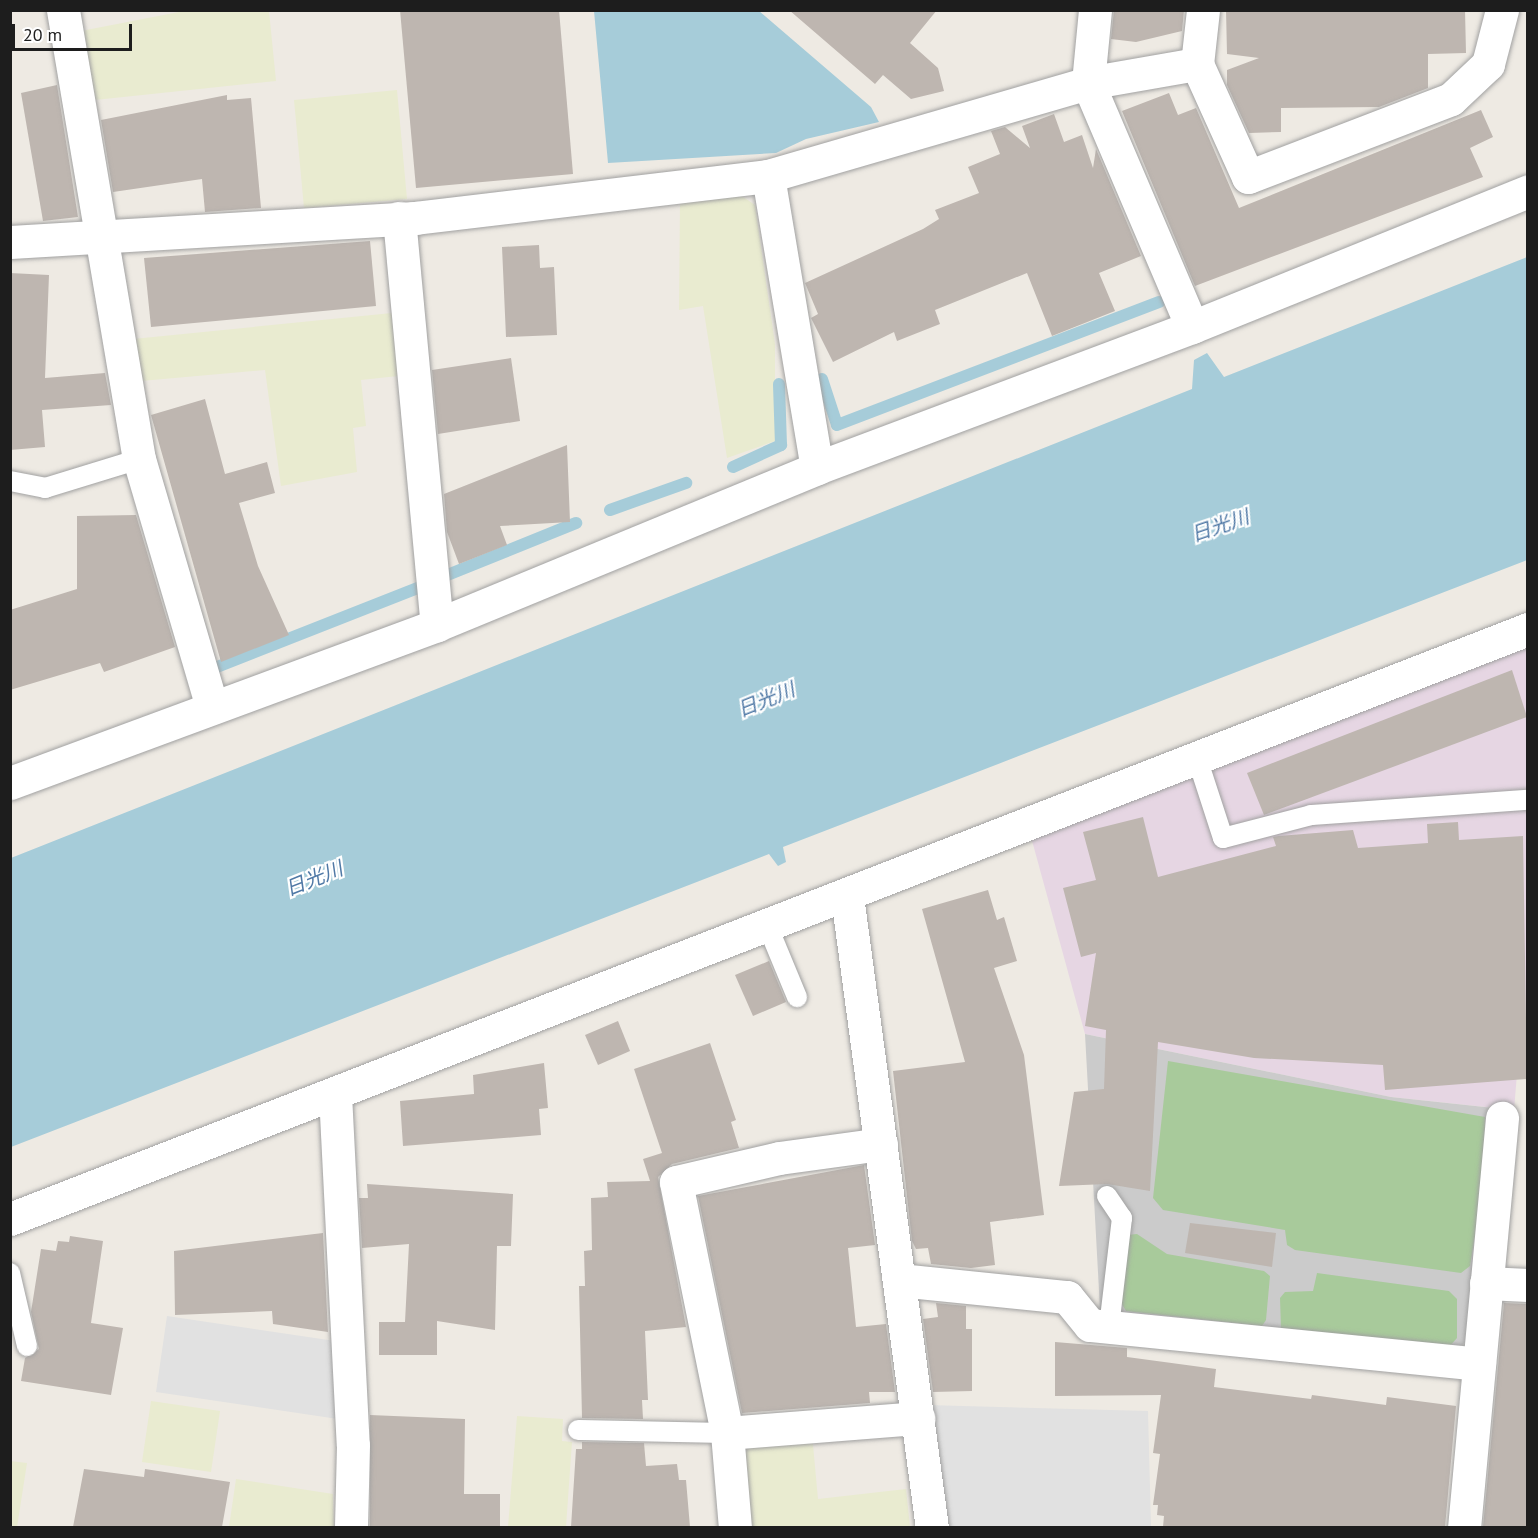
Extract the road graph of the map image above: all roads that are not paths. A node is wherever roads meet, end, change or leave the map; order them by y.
1 (1095, 10) edge
2 (1203, 10) edge
3 (1502, 10) edge
4 (63, 12) edge
5 (1197, 64) junction
6 (1088, 83) junction
7 (768, 176) junction
8 (1527, 191) edge
9 (399, 218) junction
10 (101, 237) junction
11 (10, 242) edge
12 (1192, 327) junction
13 (139, 459) junction
14 (817, 468) junction
15 (10, 481) edge
16 (437, 626) junction
17 (1527, 629) edge
18 (212, 708) junction
19 (1197, 758) junction
20 (10, 783) edge
21 (1527, 800) edge
22 (848, 896) junction
23 (768, 927) junction
24 (797, 997) dead end
25 (335, 1094) junction
26 (1502, 1118) dead end
27 (881, 1144) junction
28 (1107, 1196) dead end
29 (10, 1219) edge
30 (10, 1273) edge
31 (899, 1280) junction
32 (1486, 1283) junction
33 (1527, 1285) edge
34 (1109, 1327) junction
35 (27, 1346) dead end
36 (1479, 1364) junction
37 (918, 1418) junction
38 (578, 1430) dead end
39 (727, 1433) junction
40 (351, 1527) edge
41 (735, 1527) edge
42 (932, 1527) edge
43 (1464, 1527) edge

1 - 6 street
2 - 5 street
3 - 5 street
4 - 10 street
5 - 6 street
6 - 7 street
6 - 12 street
7 - 9 street
7 - 14 street
8 - 12 street
9 - 10 street
9 - 16 street
10 - 11 street
10 - 13 street
12 - 14 street
13 - 15 lane
13 - 18 street
14 - 16 street
16 - 18 street
17 - 19 street
18 - 20 street
19 - 21 lane
19 - 22 street
22 - 23 street
22 - 27 street
23 - 24 lane
23 - 25 street
25 - 29 street
25 - 40 street
26 - 32 street
27 - 31 street
27 - 39 street
28 - 34 lane
30 - 35 lane
31 - 34 street
31 - 37 street
32 - 33 street
32 - 36 street
34 - 36 street
36 - 43 street
37 - 39 street
37 - 42 street
38 - 39 lane
39 - 41 street

